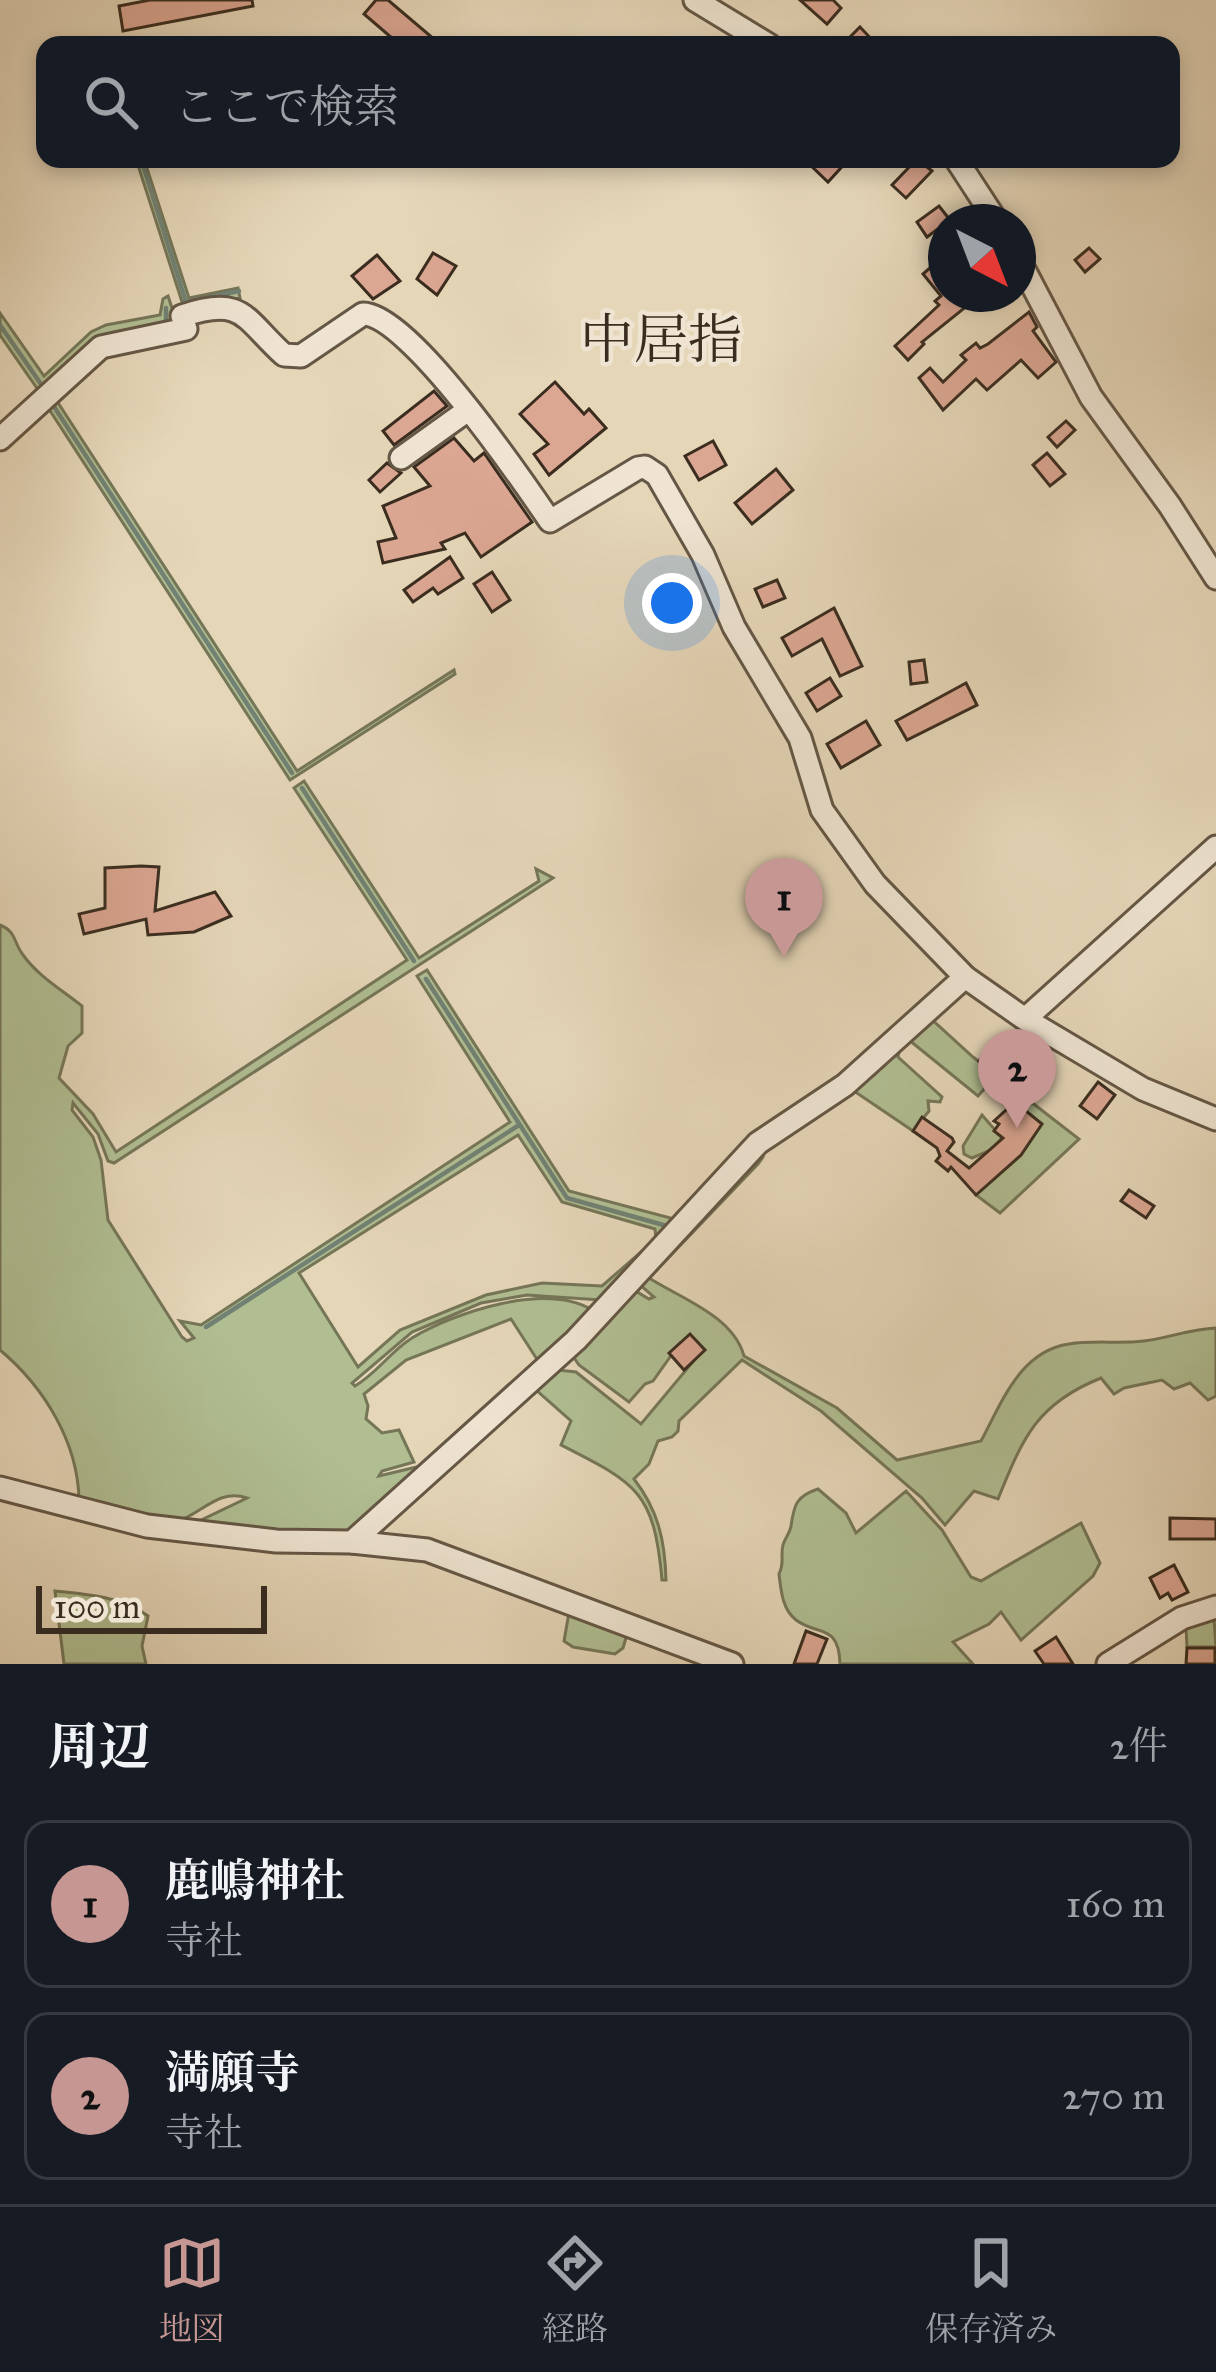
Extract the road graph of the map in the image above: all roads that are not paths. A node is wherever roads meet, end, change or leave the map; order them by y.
1 (695, 0) edge
2 (754, 36) edge
3 (962, 168) edge
4 (985, 204) edge
5 (1036, 292) edge
6 (468, 410) junction
7 (0, 439) edge
8 (401, 458) dead end
9 (1216, 578) edge
10 (1216, 847) edge
11 (965, 977) junction
12 (1025, 1019) junction
13 (1216, 1118) edge
14 (0, 1488) edge
15 (352, 1542) junction
16 (1216, 1607) edge
17 (732, 1664) edge
18 (1108, 1664) edge

1 - 2 street
3 - 4 street
5 - 9 street
6 - 7 street
6 - 8 street
6 - 11 street
10 - 12 street
11 - 12 street
11 - 15 street
12 - 13 street
14 - 15 street
15 - 17 street
16 - 18 street

